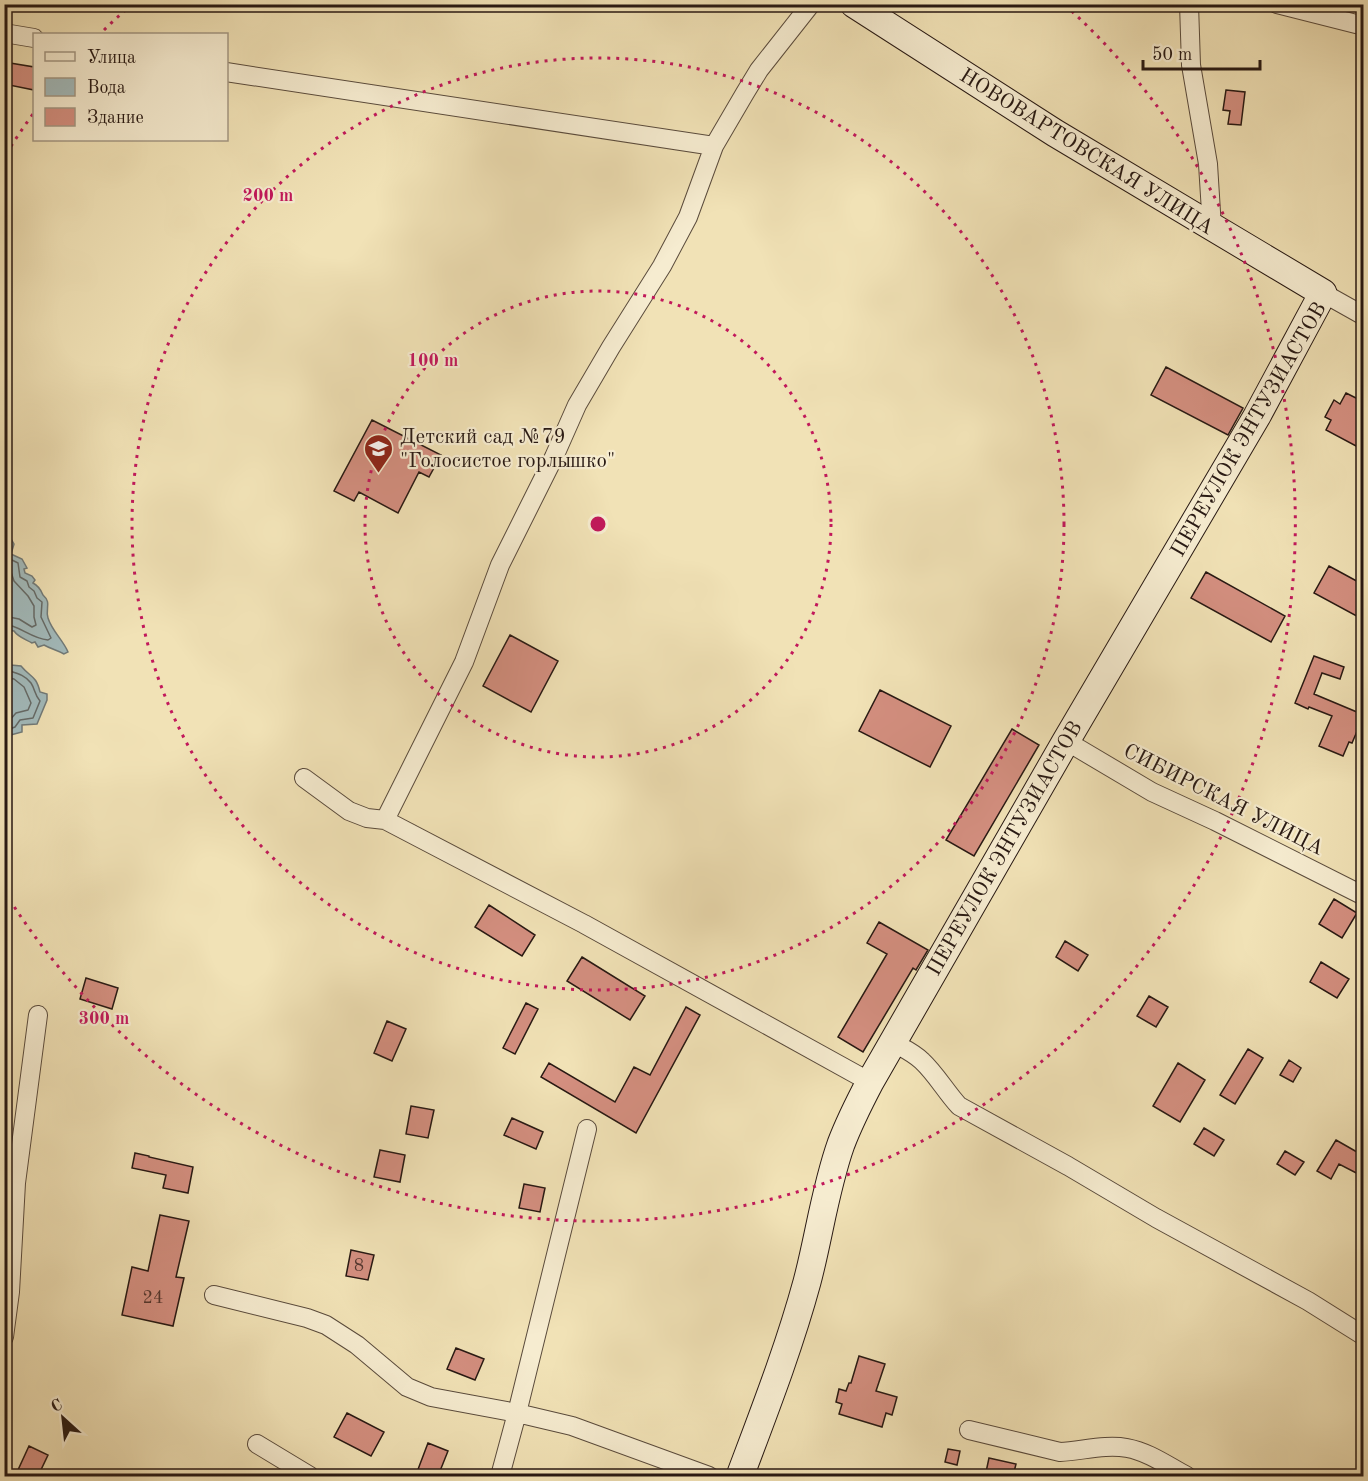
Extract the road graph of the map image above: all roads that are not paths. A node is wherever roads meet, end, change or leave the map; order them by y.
1 (811, 4) edge
2 (854, 4) edge
3 (1189, 4) edge
4 (1277, 4) edge
5 (1364, 27) edge
6 (4, 33) edge
7 (33, 38) edge
8 (228, 72) edge
9 (714, 146) junction
10 (1212, 228) junction
11 (1323, 294) junction
12 (1364, 316) edge
13 (1065, 741) junction
14 (304, 778) dead end
15 (385, 820) junction
16 (1364, 896) edge
17 (38, 1015) dead end
18 (894, 1043) junction
19 (870, 1082) junction
20 (587, 1129) dead end
21 (214, 1295) dead end
22 (5, 1332) edge
23 (1364, 1336) edge
24 (518, 1413) junction
25 (969, 1430) dead end
26 (258, 1444) dead end
27 (310, 1476) edge
28 (500, 1476) edge
29 (709, 1476) edge
30 (740, 1476) edge
31 (1187, 1476) edge

1 - 9 street
2 - 10 main road, НОВОВАРТОВСКАЯ УЛИЦА
3 - 10 street
4 - 5 street
6 - 7 street
8 - 9 street
9 - 15 street
10 - 11 main road, НОВОВАРТОВСКАЯ УЛИЦА
11 - 12 street, ПЕРЕУЛОК ЭНТУЗИАСТОВ
11 - 13 main road, ПЕРЕУЛОК ЭНТУЗИАСТОВ
13 - 16 street, СИБИРСКАЯ УЛИЦА
13 - 18 main road, ПЕРЕУЛОК ЭНТУЗИАСТОВ
14 - 15 street
15 - 19 street
17 - 22 street
18 - 19 main road, ПЕРЕУЛОК ЭНТУЗИАСТОВ
18 - 23 street
19 - 30 main road, ПЕРЕУЛОК ЭНТУЗИАСТОВ
20 - 24 street
21 - 24 street
24 - 28 street
24 - 29 street
25 - 31 street
26 - 27 street

